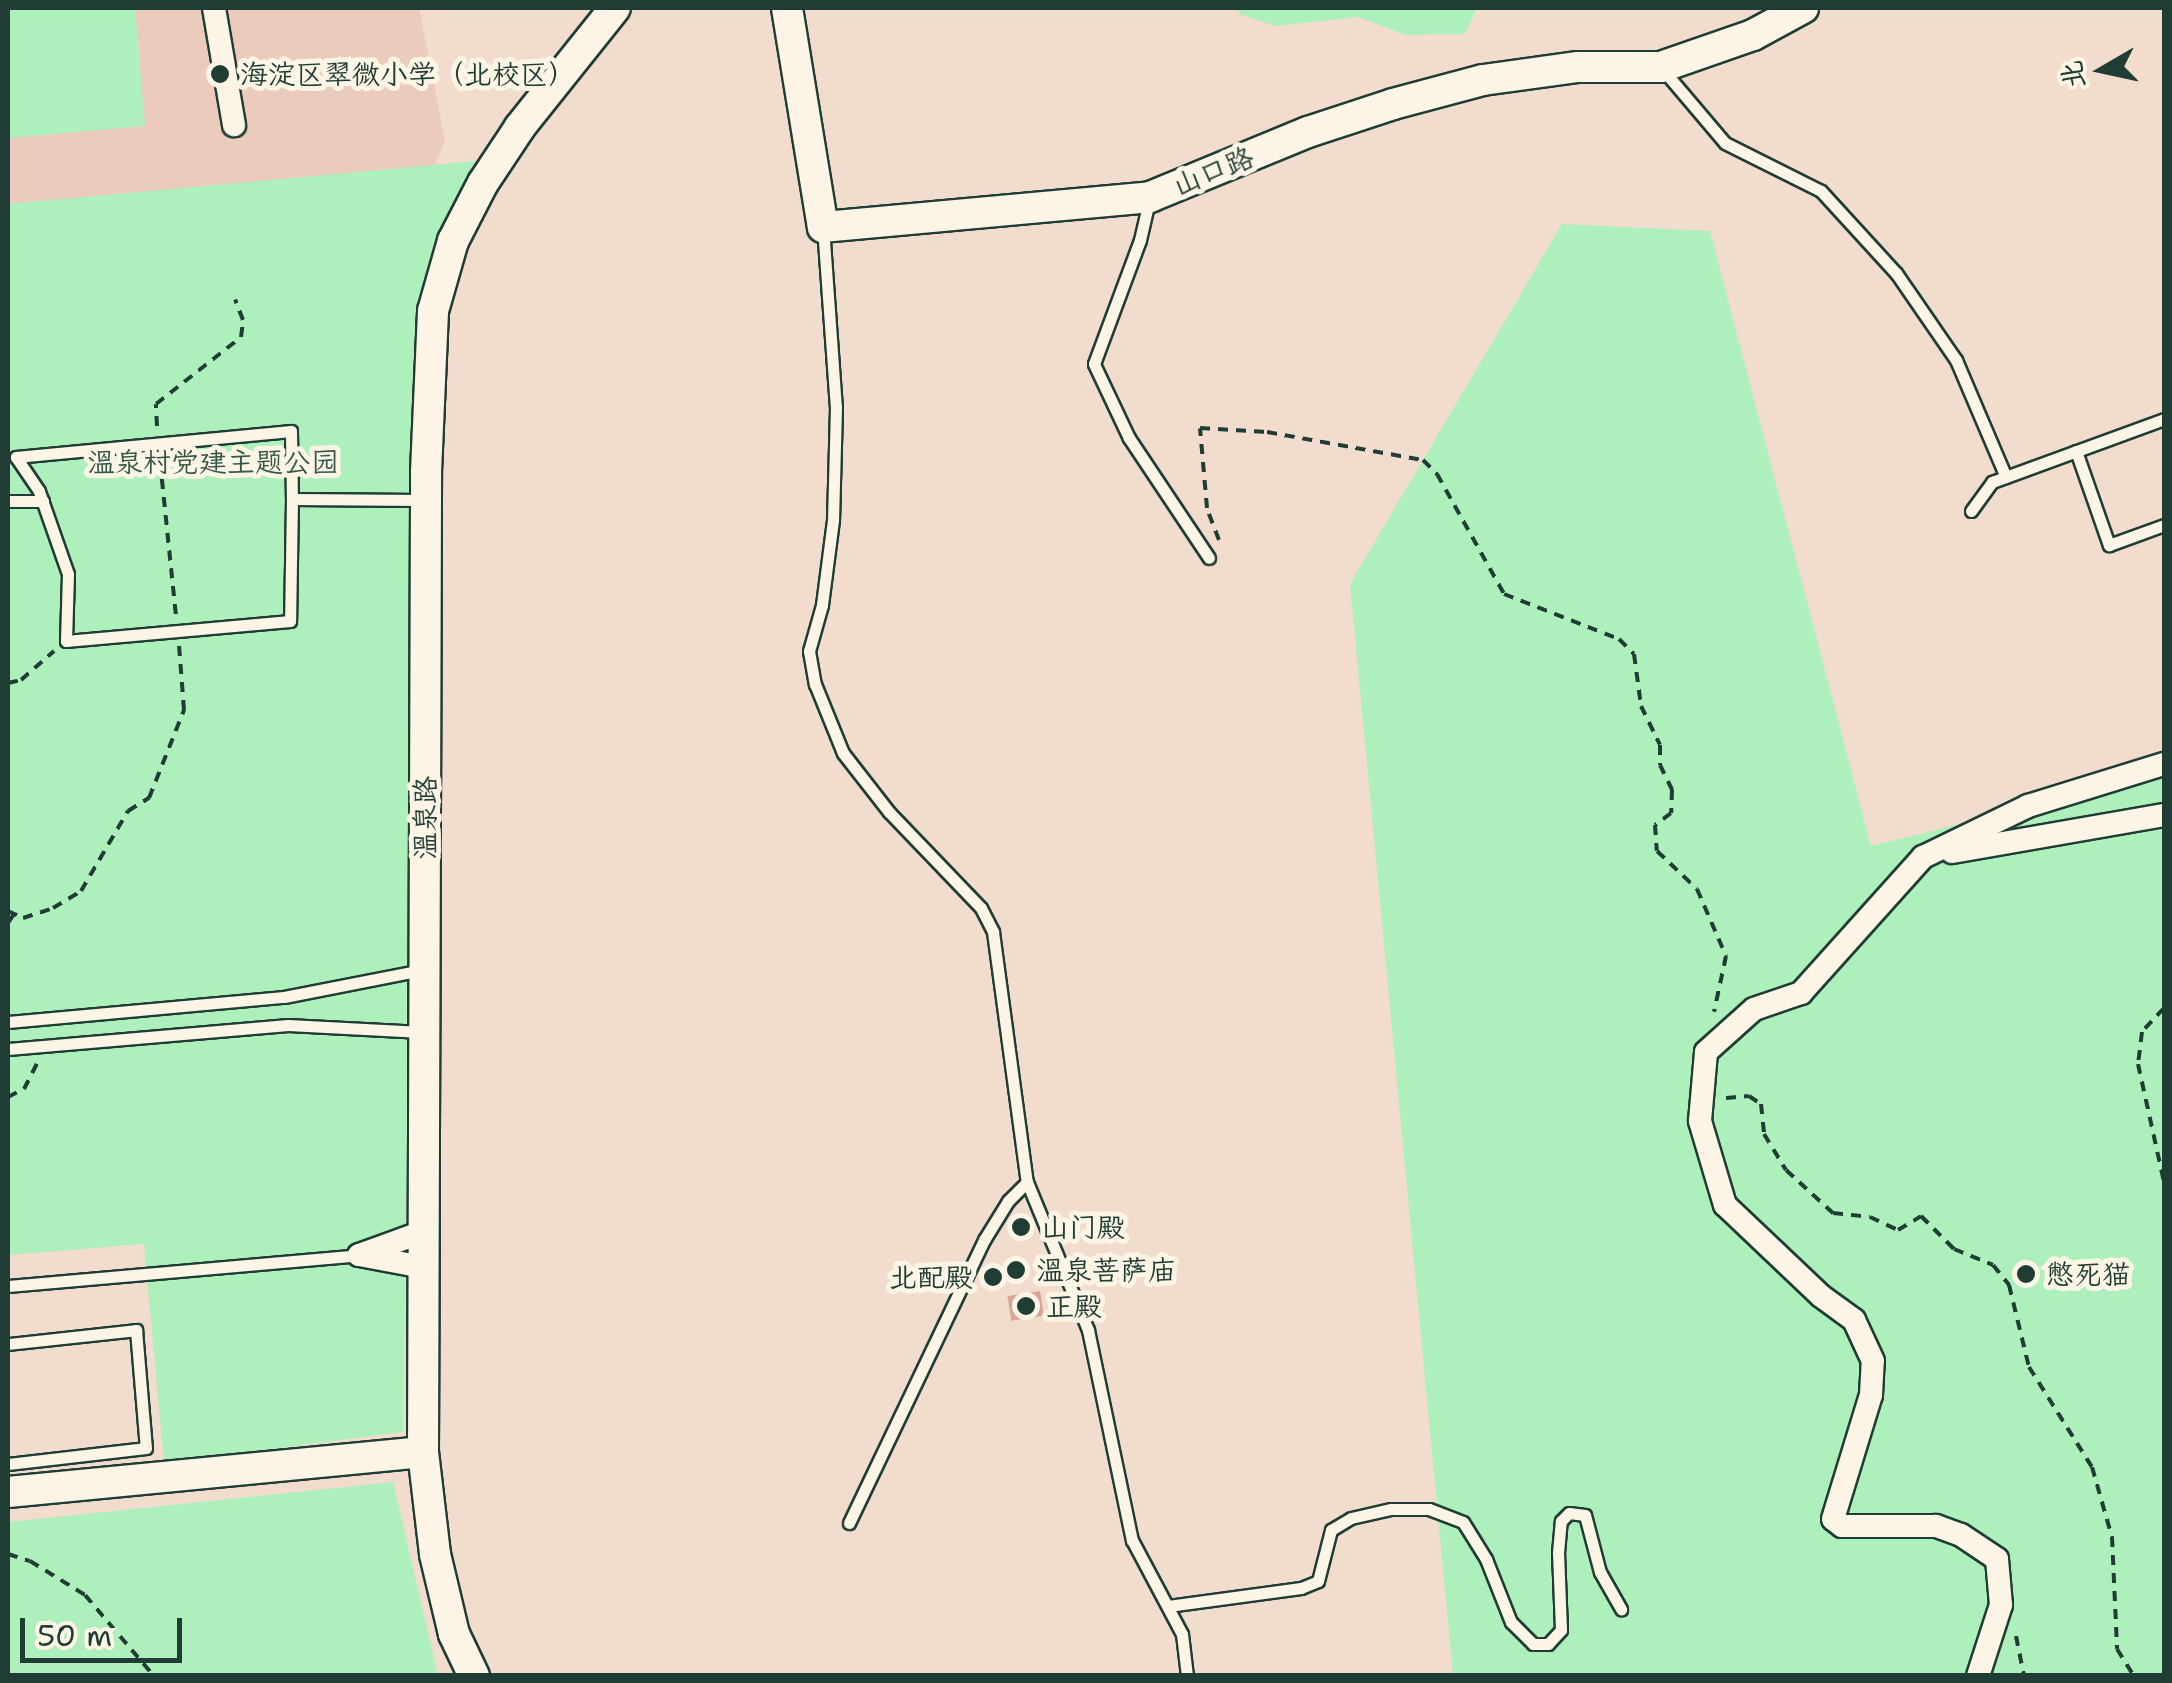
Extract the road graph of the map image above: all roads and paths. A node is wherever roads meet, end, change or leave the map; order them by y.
1 (214, 8) edge
2 (615, 8) edge
3 (787, 8) edge
4 (1802, 8) edge
5 (1661, 67) junction
6 (234, 125) dead end
7 (1150, 197) junction
8 (823, 227) junction
9 (2164, 419) edge
10 (2076, 451) junction
11 (2006, 477) junction
12 (292, 499) junction
13 (426, 500) junction
14 (8, 501) edge
15 (43, 501) junction
16 (1971, 511) dead end
17 (2164, 525) edge
18 (1209, 558) joint
19 (66, 641) junction
20 (8, 683) edge
21 (2164, 764) edge
22 (2164, 815) edge
23 (1924, 857) junction
24 (14, 914) dead end
25 (8, 923) edge
26 (422, 970) junction
27 (2164, 1008) edge
28 (44, 1020) junction
29 (8, 1022) edge
30 (422, 1032) junction
31 (46, 1046) junction
32 (8, 1049) edge
33 (1706, 1052) junction
34 (8, 1097) edge
35 (1701, 1099) junction
36 (1027, 1182) junction
37 (2164, 1182) edge
38 (423, 1232) junction
39 (359, 1256) junction
40 (423, 1267) junction
41 (8, 1286) edge
42 (8, 1344) edge
43 (423, 1452) junction
44 (8, 1464) edge
45 (8, 1492) edge
46 (849, 1523) dead end
47 (8, 1554) edge
48 (1168, 1606) junction
49 (1620, 1610) dead end
50 (154, 1676) edge
51 (474, 1676) edge
52 (1187, 1676) edge
53 (1978, 1676) edge
54 (2134, 1676) edge

1 - 6 street
2 - 13 main road, 温泉路
3 - 8 main road
4 - 5 main road, 山口路
5 - 7 main road, 山口路
5 - 11 lane
7 - 8 main road, 山口路
7 - 18 lane
8 - 36 lane
9 - 10 lane
10 - 11 lane
10 - 17 lane
11 - 16 lane
12 - 13 lane
12 - 15 lane
12 - 19 lane
13 - 26 main road, 温泉路
14 - 15 lane
15 - 19 lane
18 - 33 path
19 - 20 path
21 - 23 street
22 - 23 street
23 - 33 street
24 - 25 path
26 - 28 lane
26 - 30 main road, 温泉路
27 - 37 path
28 - 29 lane
28 - 31 lane
30 - 31 lane
30 - 38 main road, 温泉路
31 - 32 lane
31 - 34 path
33 - 35 street
35 - 53 street
35 - 54 path
36 - 46 lane
36 - 48 lane
38 - 39 street
38 - 40 main road, 温泉路
39 - 40 street
39 - 41 lane
40 - 43 main road, 温泉路
42 - 44 lane
43 - 45 main road
43 - 51 main road, 温泉路
47 - 50 path
48 - 49 lane
48 - 52 lane

